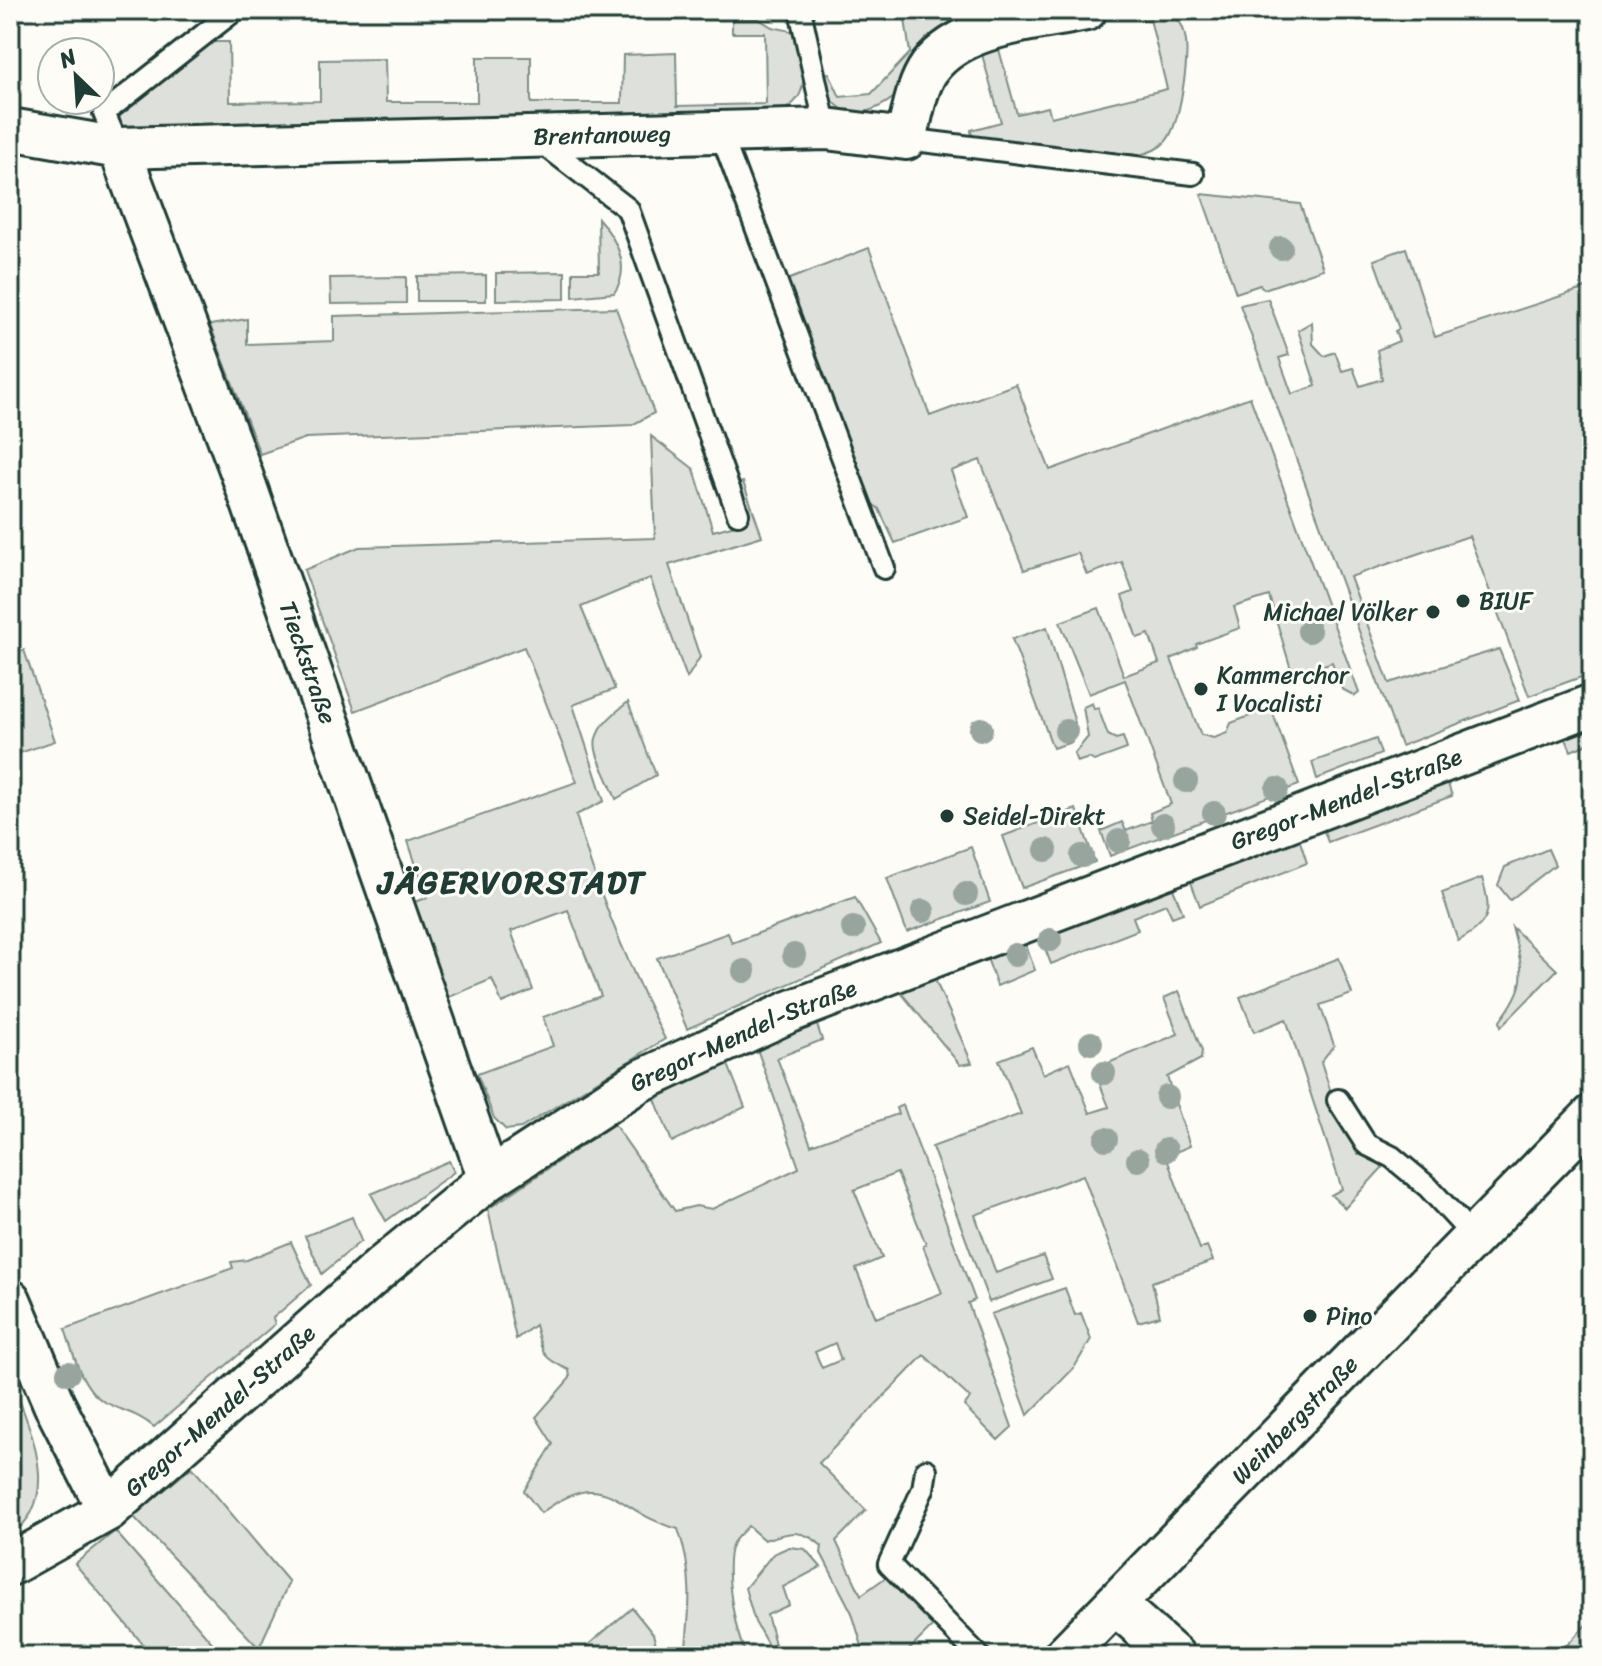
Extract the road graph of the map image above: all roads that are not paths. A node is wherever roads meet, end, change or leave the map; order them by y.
1 (235, 10) edge
2 (800, 10) edge
3 (1086, 10) edge
4 (10, 129) edge
5 (826, 129) junction
6 (721, 134) junction
7 (536, 138) junction
8 (906, 139) junction
9 (119, 148) junction
10 (1193, 174) dead end
11 (738, 514) dead end
12 (884, 568) dead end
13 (1592, 705) edge
14 (1338, 1100) dead end
15 (1592, 1116) edge
16 (489, 1179) junction
17 (1473, 1236) junction
18 (10, 1300) edge
19 (926, 1470) dead end
20 (108, 1510) junction
21 (10, 1565) edge
22 (1115, 1604) junction
23 (979, 1656) edge
24 (1064, 1656) edge
25 (1174, 1656) edge

1 - 9 lane
2 - 5 lane
3 - 8 street
4 - 9 street, Brentanoweg
5 - 6 street, Brentanoweg
5 - 8 street, Brentanoweg
6 - 7 street, Brentanoweg
6 - 12 lane
7 - 9 street, Brentanoweg
7 - 11 lane
8 - 10 lane, Brentanoweg
9 - 16 street, Tieckstraße
13 - 16 street, Gregor-Mendel-Straße
14 - 17 lane
15 - 17 street, Weinbergstraße
16 - 20 street, Gregor-Mendel-Straße
17 - 22 street, Weinbergstraße
18 - 20 street
19 - 23 lane
20 - 21 street, Gregor-Mendel-Straße
22 - 24 street, Weinbergstraße
22 - 25 street

